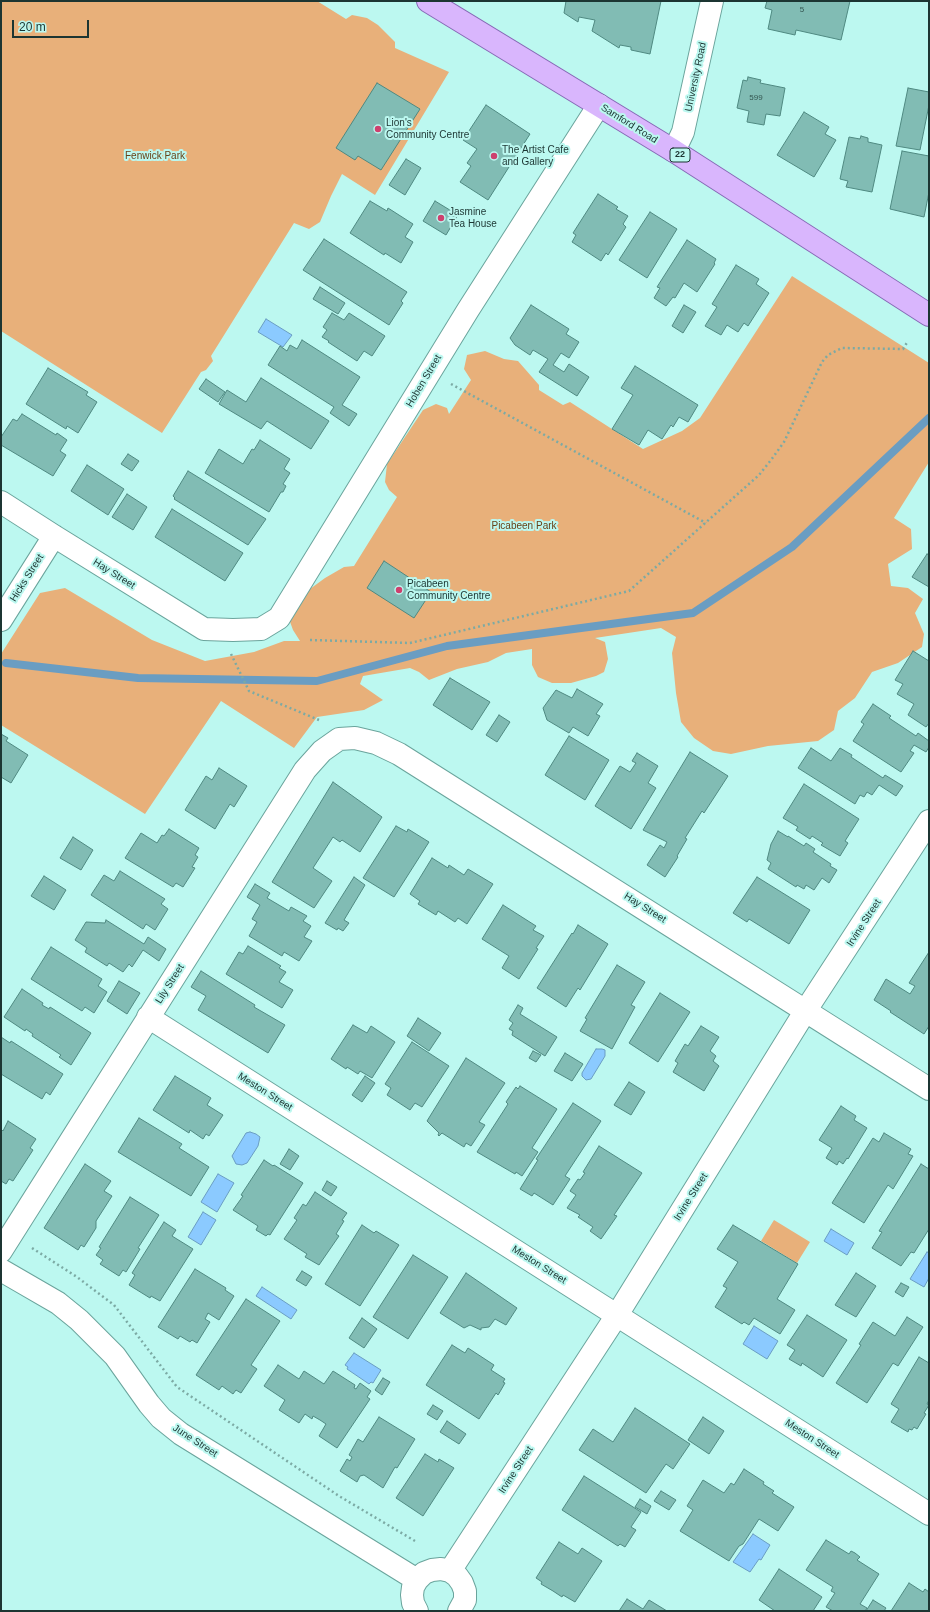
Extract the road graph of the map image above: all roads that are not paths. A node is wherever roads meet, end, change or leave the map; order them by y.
1 (428, 1) edge
2 (712, 1) edge
3 (599, 105) junction
4 (674, 151) junction
5 (929, 315) edge
6 (1, 502) edge
7 (54, 536) junction
8 (1, 620) edge
9 (231, 640) joint
10 (356, 738) joint
11 (929, 821) edge
12 (806, 1010) junction
13 (148, 1017) junction
14 (929, 1089) edge
15 (6, 1243) edge
16 (1, 1270) edge
17 (617, 1315) junction
18 (929, 1514) edge
19 (450, 1571) junction
20 (417, 1580) junction
21 (462, 1610) edge
22 (417, 1611) edge

1 - 3 main road, Samford Road / 22
2 - 4 street, University Road
3 - 4 main road, Samford Road / 22
3 - 9 street, Hoben Street
4 - 5 main road, Samford Road / 22
6 - 7 street, Hay Street
7 - 8 street, Hicks Street
7 - 9 street, Hay Street
10 - 12 street, Hay Street
10 - 13 street, Lily Street
11 - 12 street, Irvine Street
12 - 14 street, Hay Street
12 - 17 street, Irvine Street
13 - 15 street, Lily Street
13 - 17 street, Meston Street
16 - 20 street, June Street
17 - 18 street, Meston Street
17 - 19 street, Irvine Street
19 - 20 street
19 - 21 street
20 - 22 street

